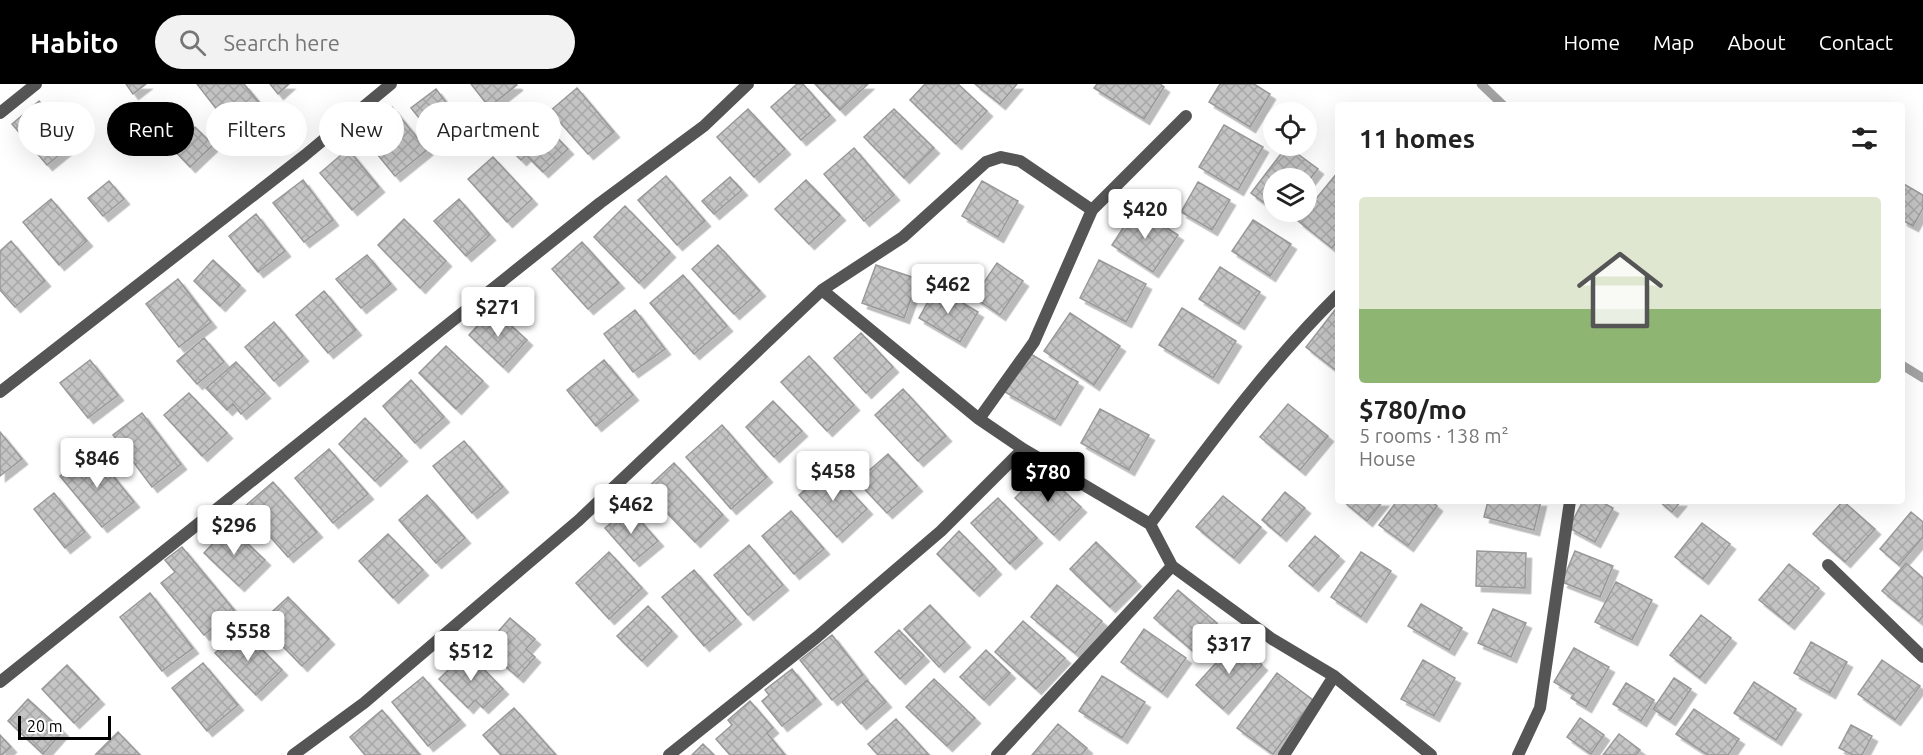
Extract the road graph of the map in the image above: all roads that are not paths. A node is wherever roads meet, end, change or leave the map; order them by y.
1 (36, 84) edge
2 (391, 84) edge
3 (748, 84) edge
4 (0, 113) edge
5 (1186, 116) dead end
6 (1092, 210) junction
7 (822, 290) junction
8 (1335, 298) edge
9 (0, 392) edge
10 (979, 419) junction
11 (1023, 449) junction
12 (1570, 504) edge
13 (1150, 524) junction
14 (1827, 564) dead end
15 (1172, 566) junction
16 (1923, 657) edge
17 (1334, 676) junction
18 (0, 682) edge
19 (293, 755) edge
20 (669, 755) edge
21 (997, 755) edge
22 (1284, 755) edge
23 (1431, 755) edge
24 (1518, 755) edge

1 - 4 street
2 - 9 street
3 - 18 street
5 - 6 street
6 - 7 street
6 - 10 street
7 - 10 street
7 - 19 street
8 - 13 street
10 - 11 street
11 - 13 street
11 - 20 street
12 - 24 street
13 - 15 street
14 - 16 street
15 - 17 street
15 - 21 street
17 - 22 street
17 - 23 street

